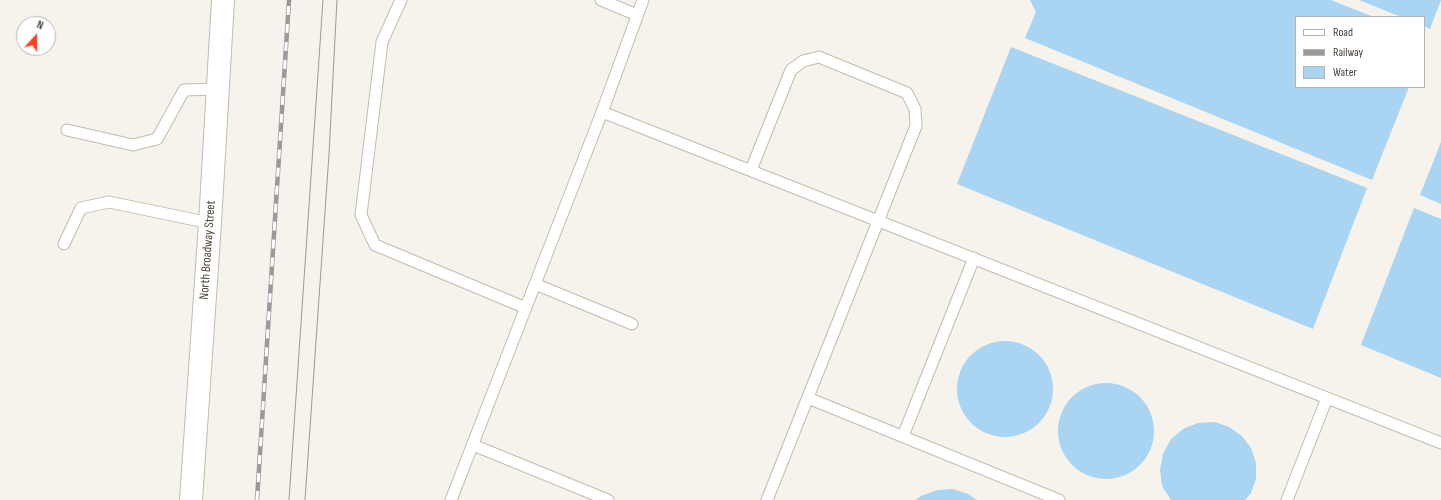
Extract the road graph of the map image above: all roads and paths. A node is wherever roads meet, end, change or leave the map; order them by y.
1 (224, 0) edge
2 (402, 0) edge
3 (601, 0) edge
4 (643, 0) edge
5 (637, 15) junction
6 (218, 89) junction
7 (602, 112) junction
8 (67, 130) dead end
9 (751, 170) junction
10 (879, 221) junction
11 (210, 224) junction
12 (64, 244) dead end
13 (974, 258) junction
14 (535, 284) junction
15 (526, 308) junction
16 (632, 324) dead end
17 (808, 398) junction
18 (1327, 398) junction
19 (903, 436) junction
20 (1441, 443) edge
21 (472, 445) junction
22 (191, 500) edge
23 (451, 500) edge
24 (608, 500) edge
25 (767, 500) edge
26 (1059, 500) edge
27 (1287, 500) edge

1 - 6 street, North Broadway Street
2 - 15 lane
3 - 5 lane
4 - 5 lane
5 - 7 lane
6 - 8 lane
6 - 11 street, North Broadway Street
7 - 9 lane
7 - 14 lane
9 - 10 lane
9 - 10 lane
10 - 13 lane
10 - 17 lane
11 - 12 lane
11 - 22 street, North Broadway Street
13 - 18 lane
13 - 19 lane
14 - 15 lane
14 - 16 lane
15 - 21 lane
17 - 19 lane
17 - 25 lane
18 - 20 lane
18 - 27 lane
19 - 26 lane
21 - 23 lane
21 - 24 lane

